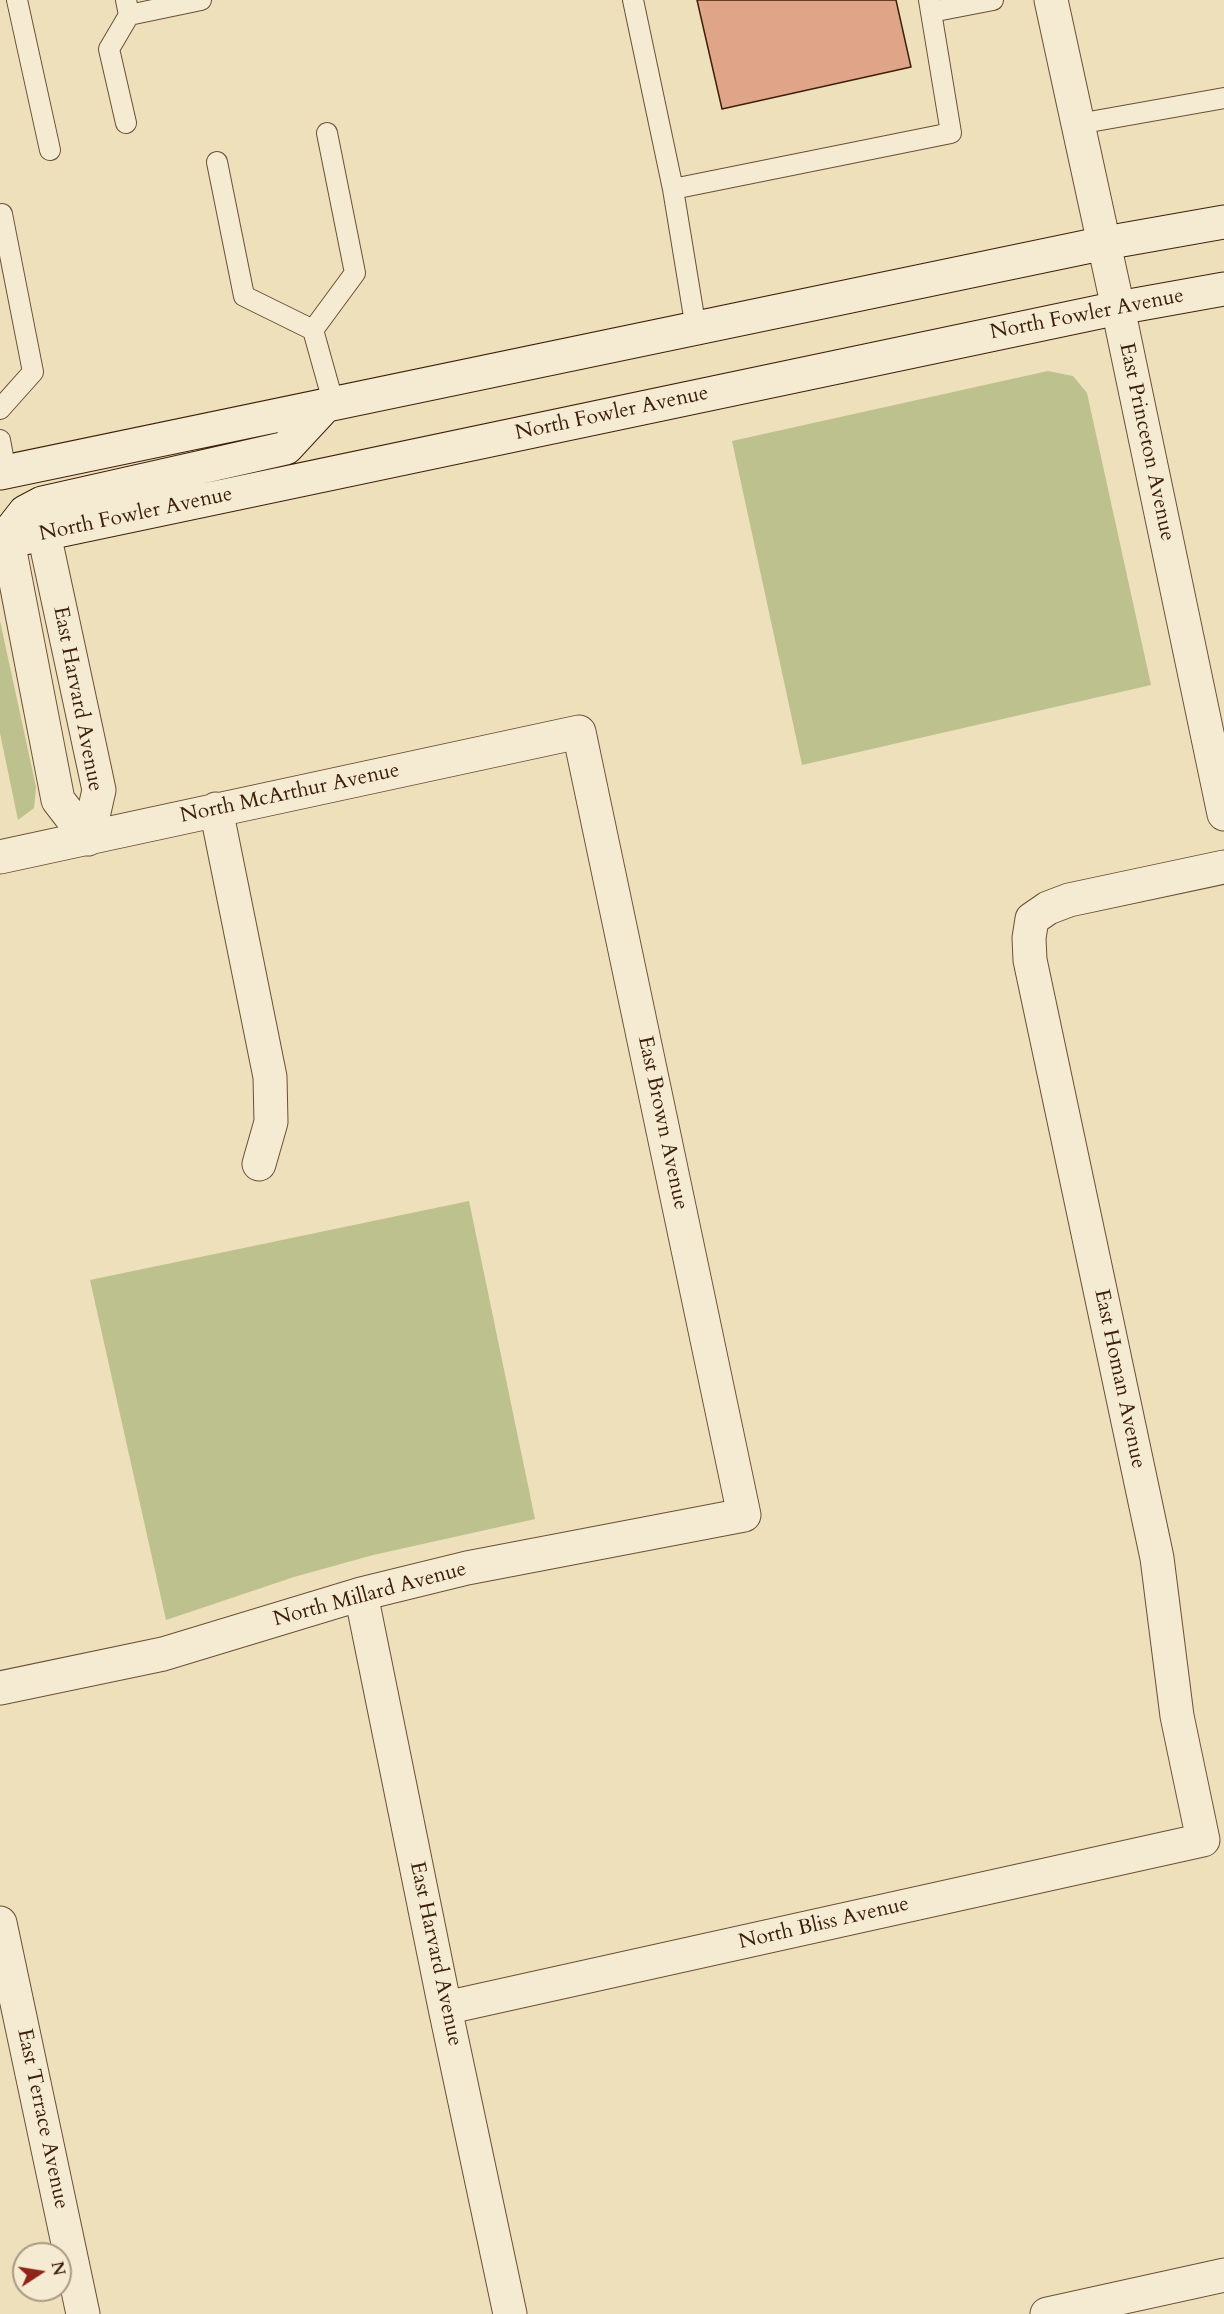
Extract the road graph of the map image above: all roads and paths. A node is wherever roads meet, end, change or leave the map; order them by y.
1 (16, 0) edge
2 (201, 0) edge
3 (633, 0) edge
4 (993, 0) edge
5 (1051, 0) edge
6 (930, 6) edge
7 (127, 8) edge
8 (1224, 98) edge
9 (126, 123) dead end
10 (1078, 124) junction
11 (327, 133) dead end
12 (50, 150) dead end
13 (217, 162) dead end
14 (673, 189) junction
15 (2, 214) dead end
16 (1224, 222) edge
17 (1105, 243) junction
18 (1224, 289) edge
19 (1118, 308) junction
20 (696, 329) junction
21 (313, 330) junction
22 (329, 406) junction
23 (0, 409) edge
24 (0, 440) edge
25 (3, 472) edge
26 (44, 534) junction
27 (4, 542) edge
28 (579, 732) joint
29 (1218, 756) edge
30 (1223, 804) edge
31 (216, 809) junction
32 (88, 839) junction
33 (0, 857) edge
34 (1224, 867) edge
35 (259, 1164) dead end
36 (744, 1515) joint
37 (361, 1594) junction
38 (0, 1688) edge
39 (1203, 1840) joint
40 (0, 1923) edge
41 (445, 2008) junction
42 (1224, 2275) edge
43 (1121, 2306) edge
44 (83, 2314) edge
45 (510, 2314) edge
46 (1047, 2314) edge

1 - 12 lane
2 - 7 lane
3 - 14 lane
4 - 6 lane
5 - 10 street, East Princeton Avenue
6 - 14 lane
7 - 9 lane
8 - 10 lane
10 - 17 street, East Princeton Avenue
11 - 21 lane
13 - 21 lane
14 - 20 lane
15 - 23 lane
16 - 17 street
17 - 19 street, East Princeton Avenue
17 - 20 street
18 - 19 street, North Fowler Avenue
19 - 26 street, North Fowler Avenue
19 - 29 street, East Princeton Avenue
20 - 22 street
21 - 22 lane
22 - 25 street
22 - 27 street
24 - 25 lane
26 - 27 street, North Fowler Avenue
26 - 32 street, East Harvard Avenue
27 - 32 street, East Harvard Avenue
28 - 31 street, North McArthur Avenue
28 - 36 street, East Brown Avenue
29 - 30 street, East Princeton Avenue
31 - 32 street, North McArthur Avenue
31 - 35 street
32 - 33 street, North McArthur Avenue
34 - 39 street, East Homan Avenue
36 - 37 street, North Millard Avenue
37 - 38 street, North Millard Avenue
37 - 41 street, East Harvard Avenue
39 - 41 street, North Bliss Avenue
40 - 44 street, East Terrace Avenue
41 - 45 street, East Harvard Avenue
42 - 43 street
43 - 46 street

